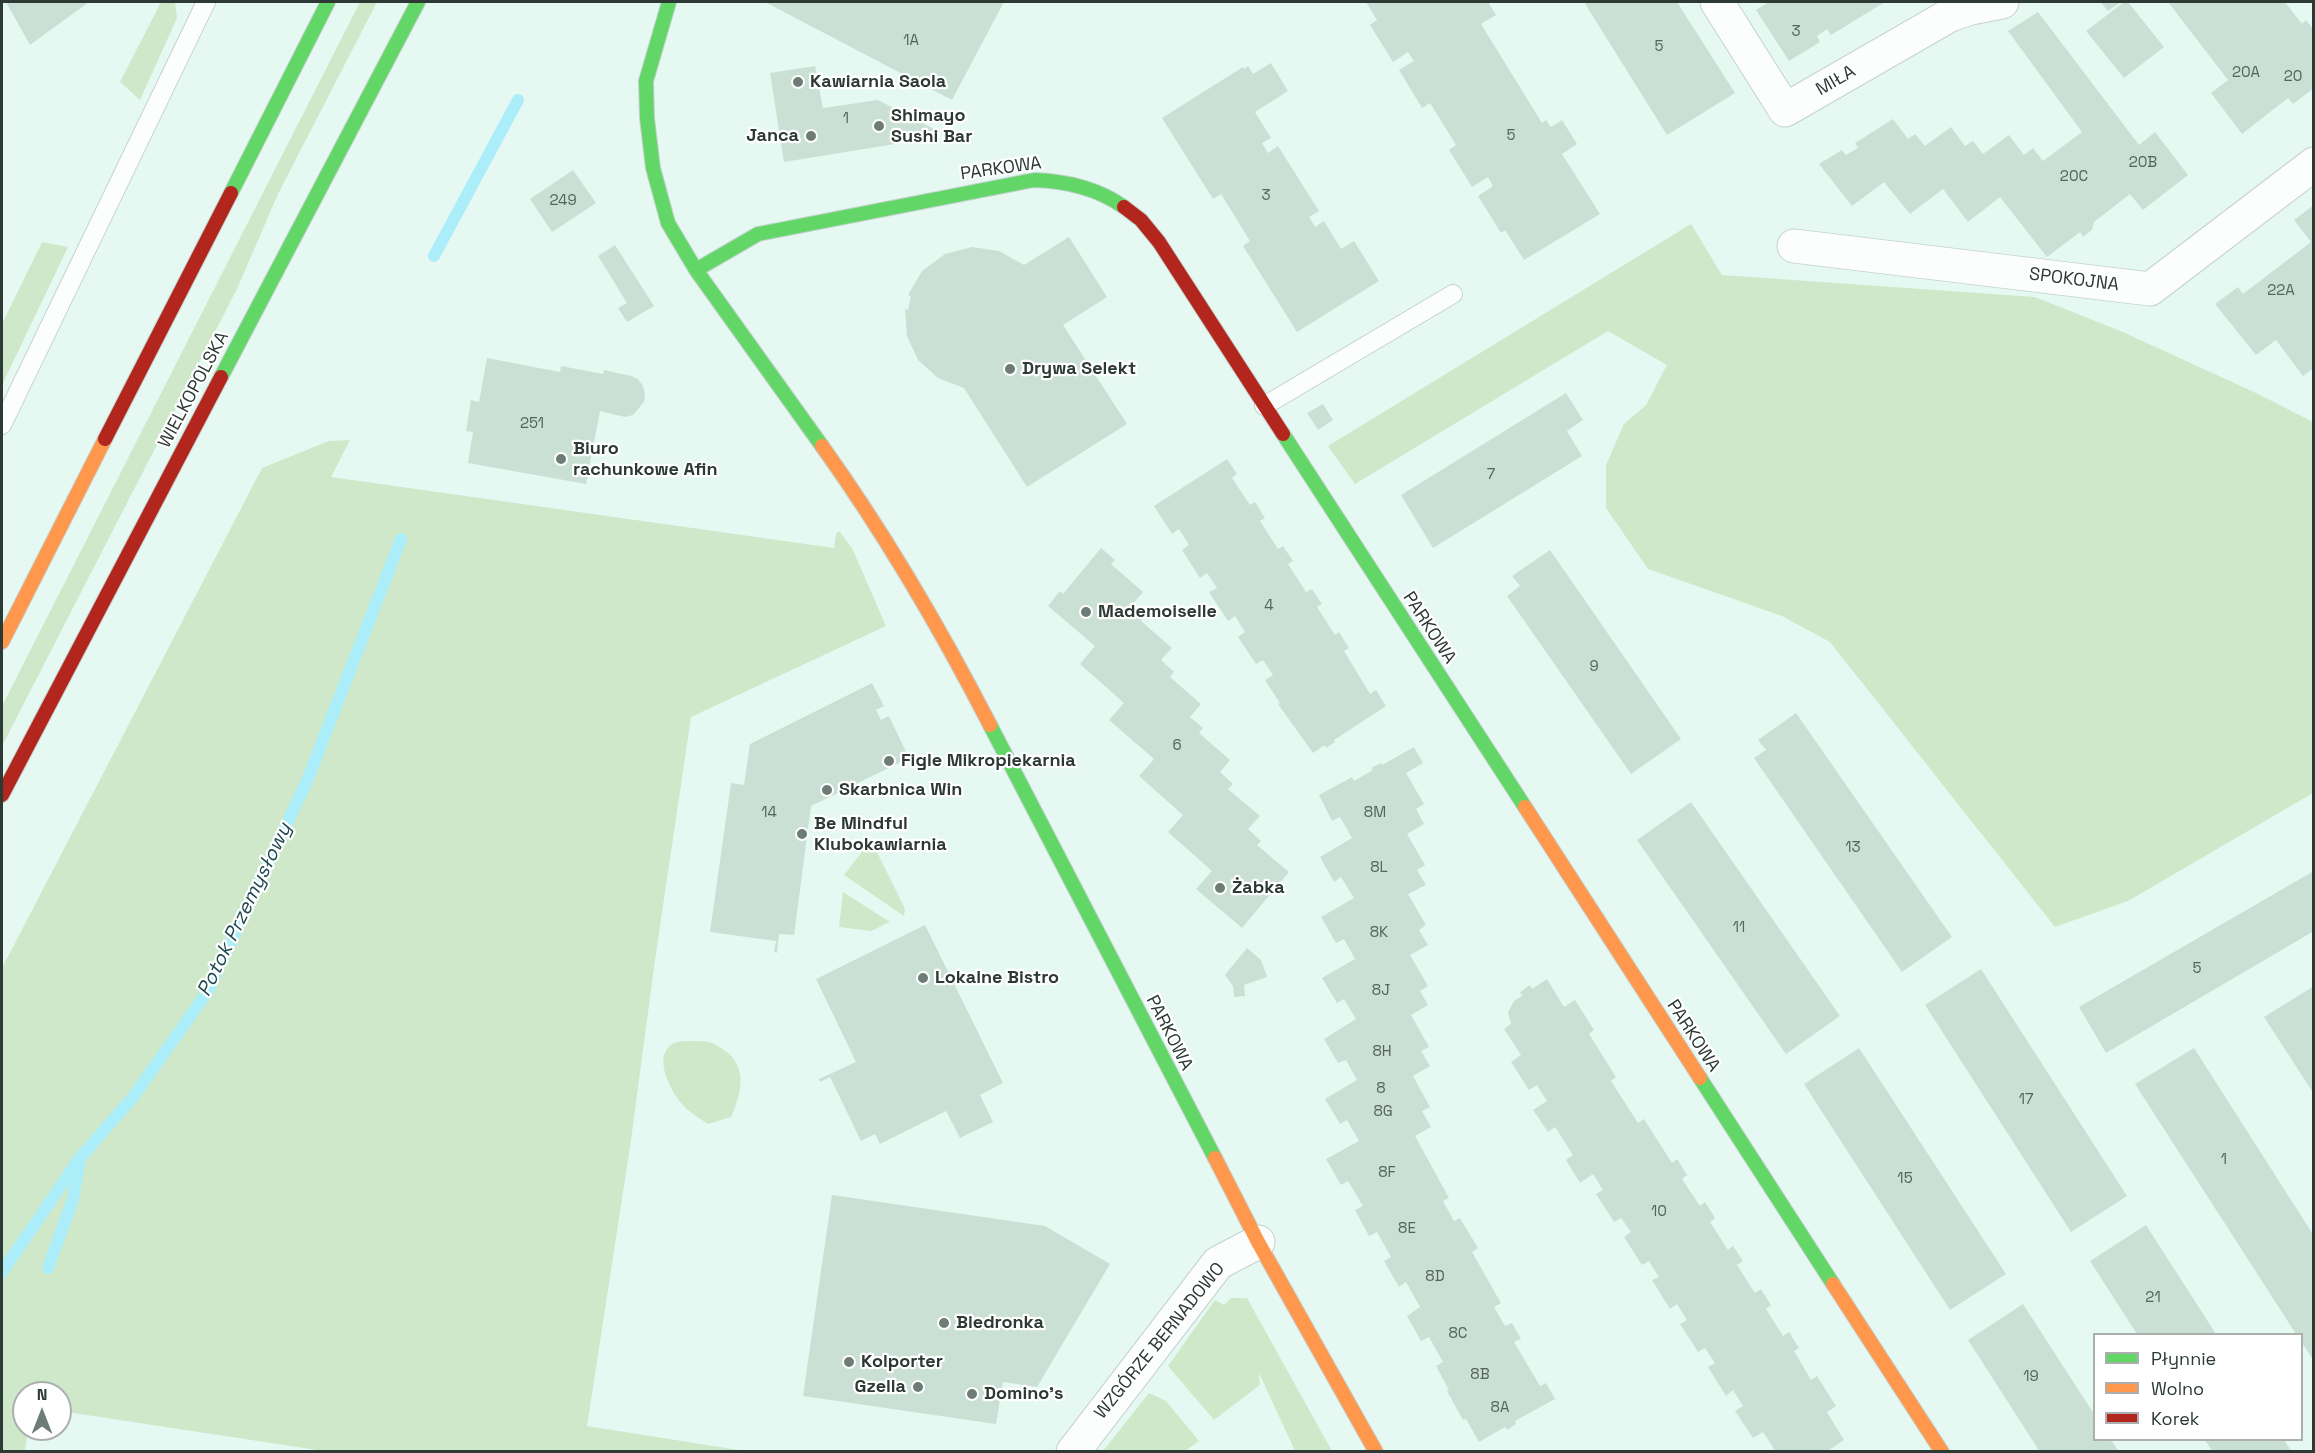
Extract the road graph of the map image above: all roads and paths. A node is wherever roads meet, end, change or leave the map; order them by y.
1 (206, 2) edge
2 (328, 2) edge
3 (430, 2) edge
4 (669, 2) edge
5 (1717, 2) edge
6 (2002, 2) edge
7 (416, 5) edge
8 (2313, 164) edge
9 (1794, 246) dead end
10 (696, 270) junction
11 (1453, 294) dead end
12 (1264, 406) junction
13 (2, 425) edge
14 (2, 642) edge
15 (2, 795) edge
16 (1258, 1242) junction
17 (1073, 1452) edge
18 (1376, 1452) edge
19 (1942, 1452) edge

1 - 13 lane
2 - 14 street
3 - 7 street
4 - 10 street, PARKOWA
5 - 6 street, MIŁA
7 - 15 street, WIELKOPOLSKA
8 - 9 street, SPOKOJNA
10 - 12 street, PARKOWA
10 - 16 street, PARKOWA
11 - 12 lane
12 - 19 street, PARKOWA
16 - 17 street, WZGÓRZE BERNADOWO
16 - 18 street, PARKOWA

